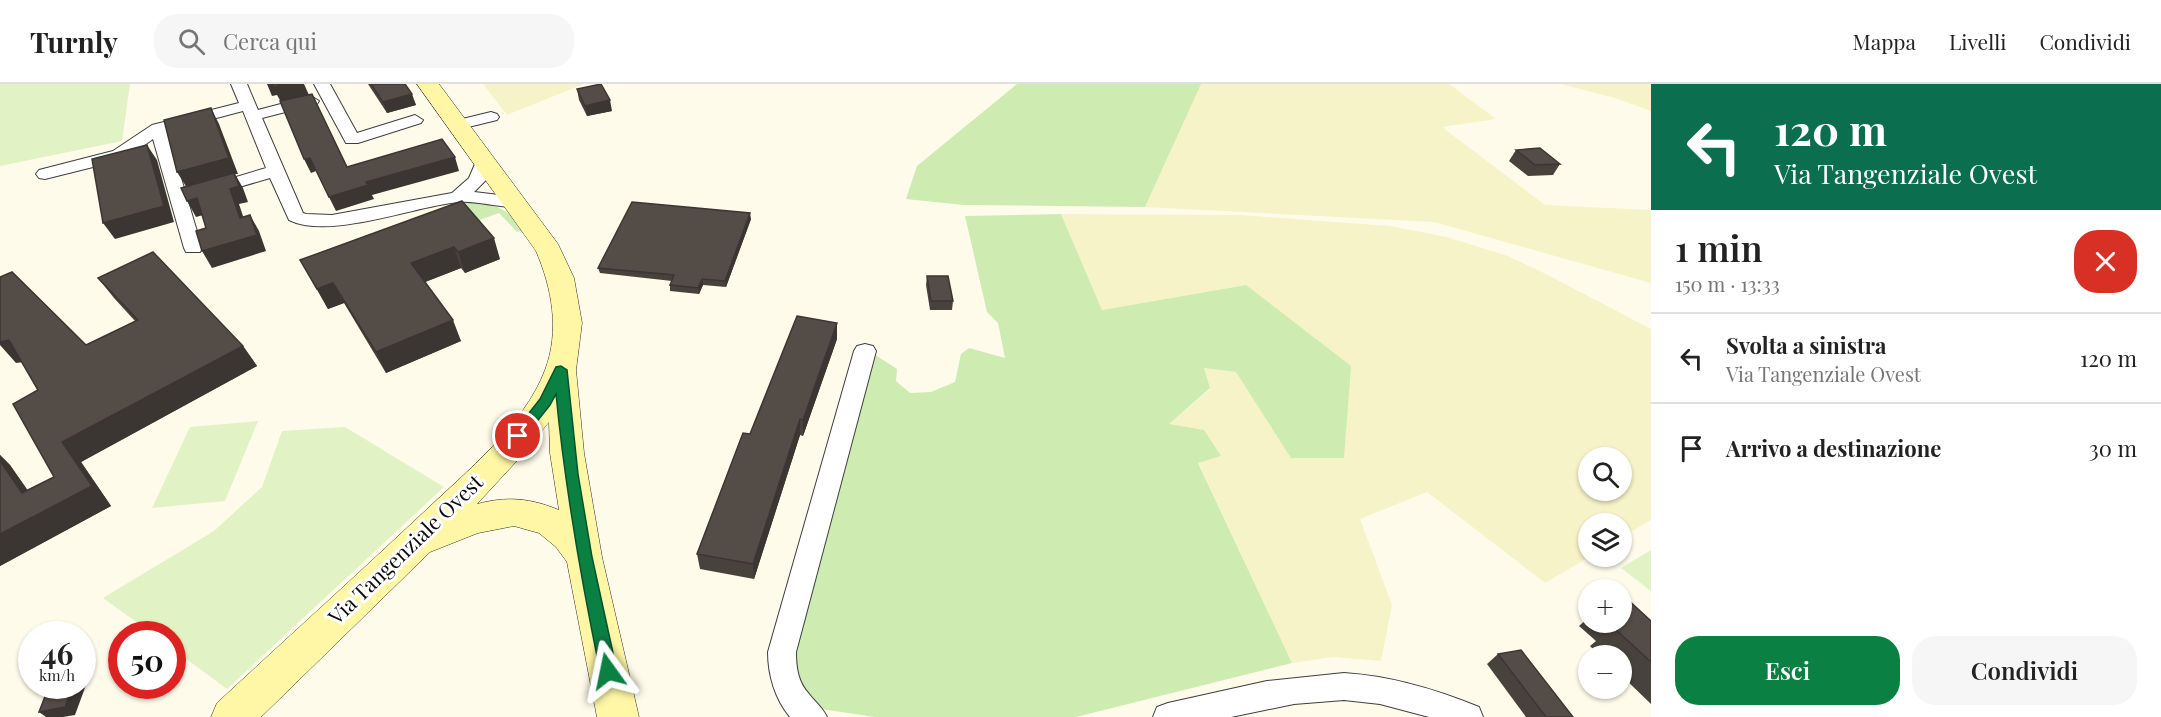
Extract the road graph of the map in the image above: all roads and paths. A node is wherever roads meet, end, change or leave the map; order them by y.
1 (239, 84) edge
2 (428, 84) edge
3 (324, 90) edge
4 (250, 110) junction
5 (491, 117) dead end
6 (415, 120) dead end
7 (456, 125) junction
8 (159, 128) junction
9 (484, 161) junction
10 (276, 171) junction
11 (45, 174) dead end
12 (458, 197) junction
13 (178, 199) junction
14 (516, 202) junction
15 (193, 248) dead end
16 (865, 351) dead end
17 (561, 370) junction
18 (410, 549) junction
19 (584, 557) junction
20 (232, 717) edge
21 (618, 717) edge
22 (812, 717) edge
23 (1168, 717) edge
24 (1468, 717) edge

1 - 4 street
2 - 7 main road, Via Tangenziale Ovest
3 - 4 street
3 - 6 street
4 - 8 street
4 - 10 street
5 - 7 street
7 - 9 main road, Via Tangenziale Ovest
8 - 11 street
8 - 13 street
9 - 12 street
9 - 14 main road, Via Tangenziale Ovest
10 - 12 street
10 - 13 street
12 - 14 street
13 - 15 street
14 - 17 main road, Via Tangenziale Ovest
16 - 22 street
17 - 18 main road, Via Tangenziale Ovest
17 - 19 main road
18 - 19 main road
18 - 20 main road, Via Tangenziale Ovest
19 - 21 main road
23 - 24 street

